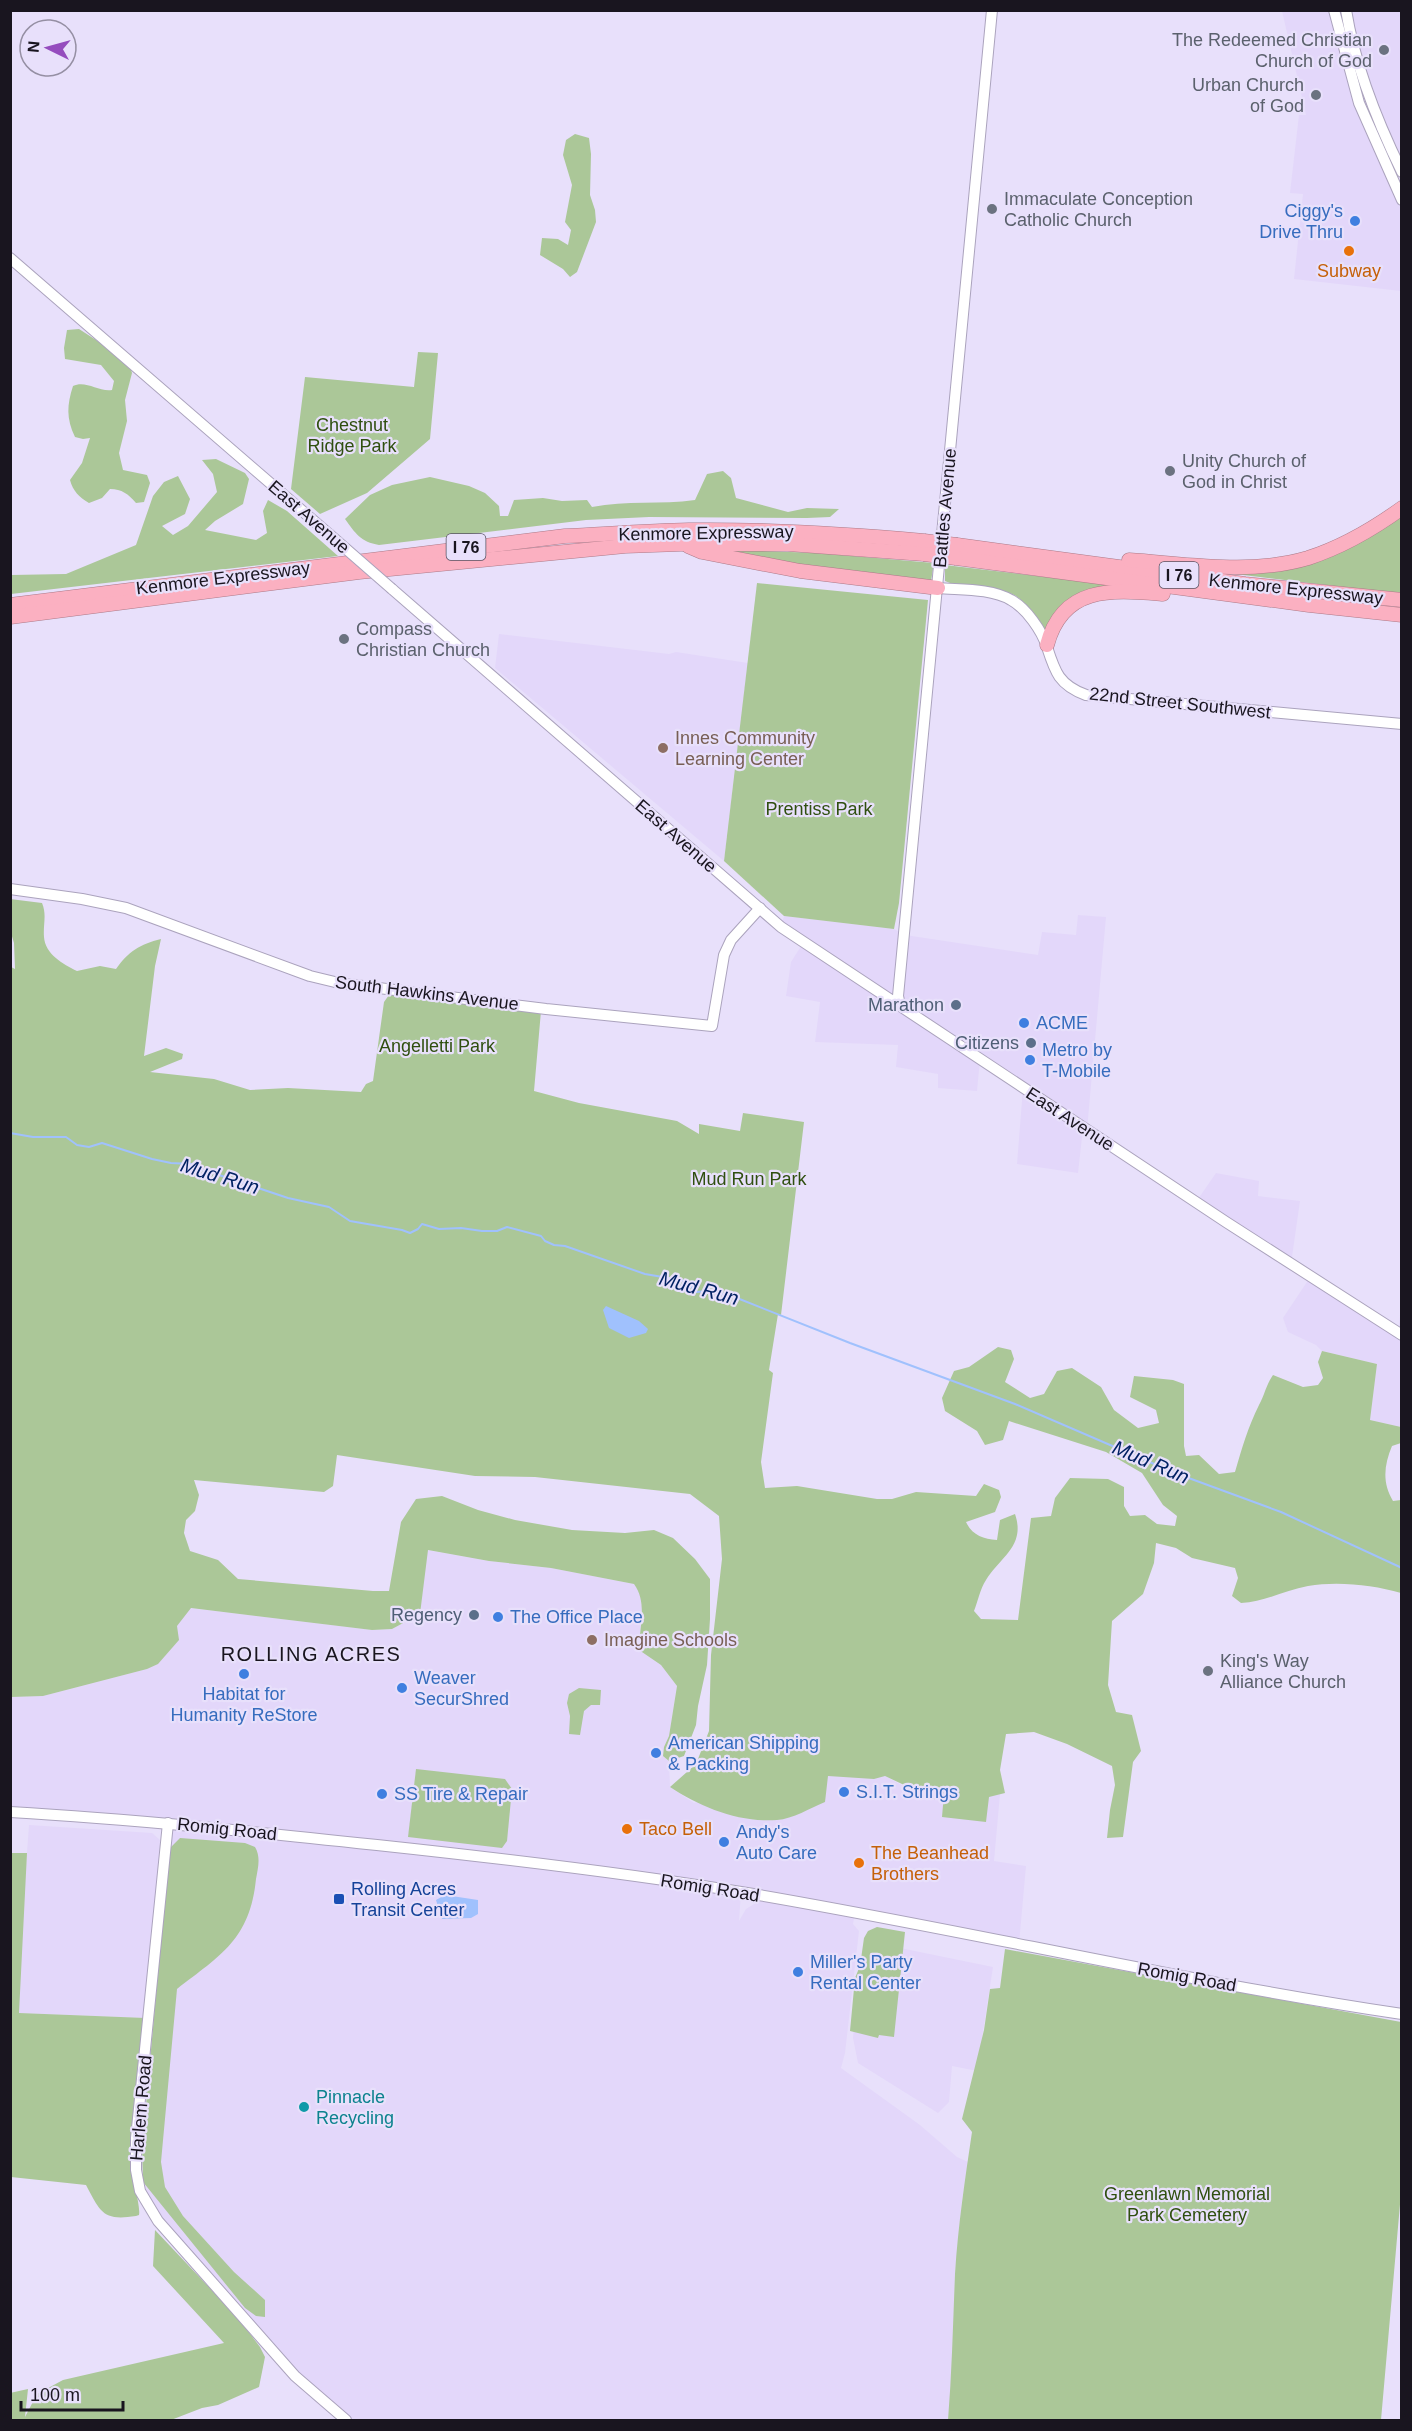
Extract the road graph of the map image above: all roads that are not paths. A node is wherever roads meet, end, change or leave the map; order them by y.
1 (992, 10) edge
2 (1334, 10) edge
3 (1346, 10) edge
4 (1401, 172) edge
5 (1401, 200) edge
6 (10, 258) edge
7 (1401, 508) edge
8 (680, 543) junction
9 (924, 548) junction
10 (957, 551) junction
11 (1029, 555) junction
12 (938, 588) junction
13 (1401, 600) edge
14 (10, 605) edge
15 (1309, 605) junction
16 (1401, 615) edge
17 (10, 617) edge
18 (1047, 645) junction
19 (1401, 724) edge
20 (10, 889) edge
21 (760, 908) junction
22 (900, 1005) junction
23 (1401, 1335) edge
24 (10, 1812) edge
25 (168, 1823) junction
26 (1401, 2014) edge
27 (345, 2421) edge

1 - 12 street, Battles Avenue
2 - 5 street
3 - 4 street
6 - 21 street, East Avenue, bridge
7 - 11 highway
8 - 9 highway, Kenmore Expressway / I 76
8 - 12 highway
8 - 17 highway, Kenmore Expressway / I 76
9 - 10 highway, Kenmore Expressway / I 76, bridge
9 - 14 highway, Kenmore Expressway / I 76
10 - 11 highway, Kenmore Expressway / I 76
10 - 15 highway, Kenmore Expressway / I 76
11 - 13 highway, Kenmore Expressway / I 76
12 - 18 street, 22nd Street Southwest
12 - 22 street, Battles Avenue
15 - 16 highway, Kenmore Expressway / I 76
15 - 18 highway
18 - 19 street, 22nd Street Southwest
20 - 21 street, South Hawkins Avenue
21 - 22 street, East Avenue
22 - 23 street, East Avenue
24 - 25 street, Romig Road
25 - 26 street, Romig Road
25 - 27 street, Harlem Road

